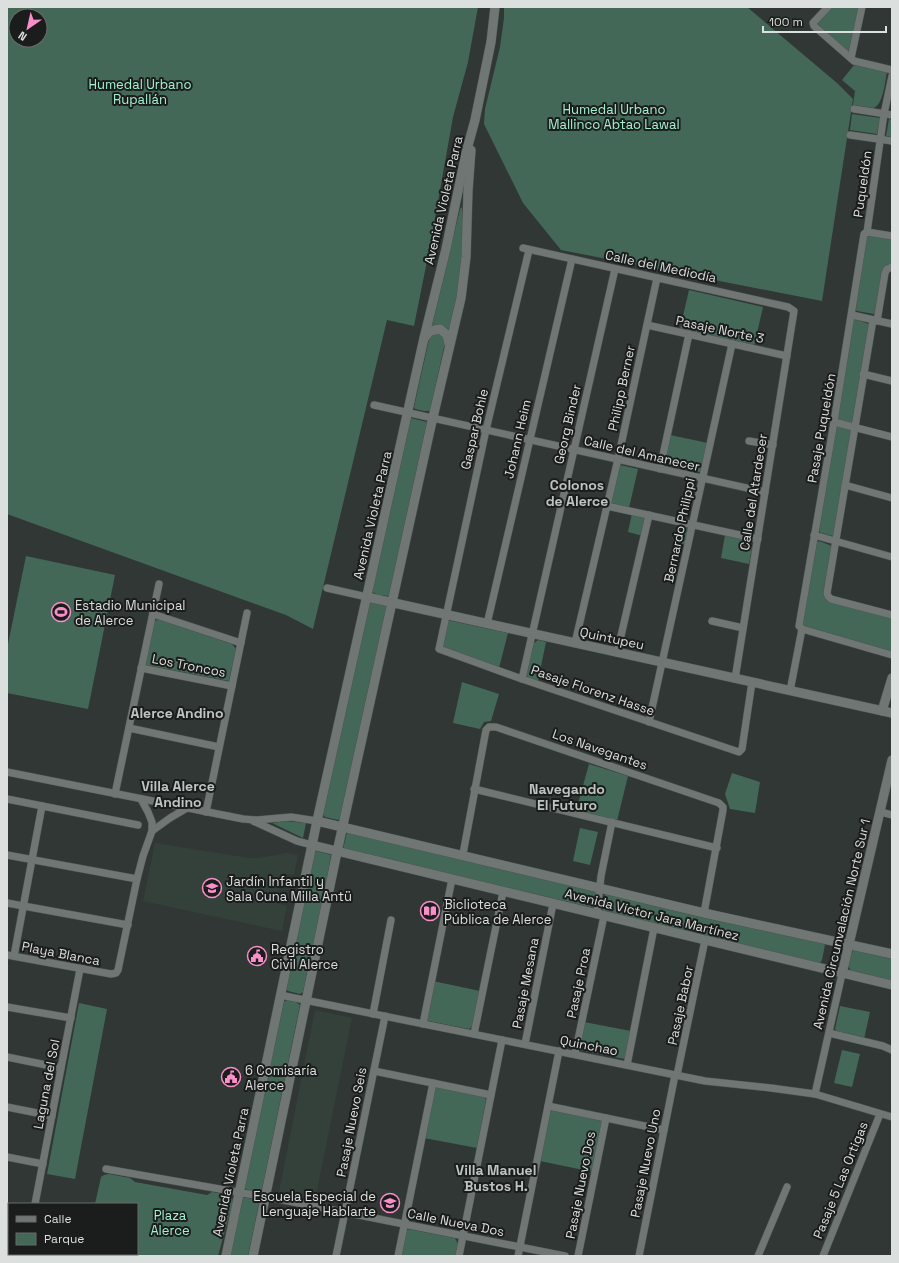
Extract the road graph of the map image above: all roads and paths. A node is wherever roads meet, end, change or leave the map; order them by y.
1 (495, 7) edge
2 (828, 7) edge
3 (862, 7) edge
4 (851, 58) junction
5 (892, 70) edge
6 (892, 76) edge
7 (854, 110) dead end
8 (884, 114) junction
9 (892, 116) edge
10 (472, 130) junction
11 (850, 135) dead end
12 (881, 140) junction
13 (892, 141) edge
14 (867, 232) junction
15 (892, 236) edge
16 (526, 249) joint
17 (572, 259) junction
18 (890, 268) edge
19 (615, 269) junction
20 (657, 278) junction
21 (793, 310) joint
22 (852, 315) junction
23 (875, 320) junction
24 (892, 324) edge
25 (647, 325) junction
26 (689, 334) junction
27 (424, 338) junction
28 (732, 344) junction
29 (450, 346) junction
30 (788, 356) junction
31 (863, 374) junction
32 (892, 381) edge
33 (374, 405) dead end
34 (408, 413) junction
35 (433, 418) junction
36 (834, 422) junction
37 (854, 427) junction
38 (486, 430) junction
39 (892, 437) edge
40 (529, 440) junction
41 (749, 440) dead end
42 (773, 445) junction
43 (573, 450) junction
44 (618, 459) junction
45 (660, 469) junction
46 (703, 478) junction
47 (845, 485) junction
48 (765, 492) junction
49 (892, 498) edge
50 (607, 506) junction
51 (649, 515) junction
52 (693, 525) junction
53 (814, 535) junction
54 (758, 539) junction
55 (836, 541) junction
56 (892, 557) edge
57 (159, 584) dead end
58 (327, 588) dead end
59 (367, 597) junction
60 (392, 602) junction
61 (248, 613) dead end
62 (153, 614) junction
63 (446, 614) junction
64 (892, 615) edge
65 (712, 621) dead end
66 (487, 624) junction
67 (743, 628) junction
68 (802, 630) junction
69 (532, 634) junction
70 (241, 643) junction
71 (575, 643) junction
72 (439, 649) joint
73 (618, 653) junction
74 (892, 655) edge
75 (663, 663) junction
76 (141, 668) junction
77 (892, 678) edge
78 (522, 679) junction
79 (735, 679) junction
80 (752, 682) junction
81 (232, 686) junction
82 (790, 691) junction
83 (882, 711) junction
84 (892, 714) edge
85 (649, 722) junction
86 (128, 728) junction
87 (219, 746) junction
88 (892, 760) edge
89 (7, 772) edge
90 (474, 789) junction
91 (115, 794) junction
92 (7, 799) edge
93 (140, 799) junction
94 (42, 806) junction
95 (187, 808) junction
96 (206, 812) junction
97 (880, 812) junction
98 (892, 815) edge
99 (254, 820) junction
100 (317, 821) junction
101 (612, 822) junction
102 (138, 825) dead end
103 (343, 826) junction
104 (152, 831) junction
105 (312, 845) junction
106 (717, 848) junction
107 (337, 852) junction
108 (7, 854) edge
109 (463, 854) junction
110 (32, 859) junction
111 (137, 879) junction
112 (452, 879) junction
113 (600, 888) junction
114 (502, 892) junction
115 (7, 903) edge
116 (553, 904) junction
117 (24, 906) junction
118 (704, 913) junction
119 (601, 915) junction
120 (391, 920) dead end
121 (128, 925) junction
122 (654, 928) junction
123 (706, 940) junction
124 (849, 944) junction
125 (892, 954) edge
126 (11, 955) edge
127 (80, 968) junction
128 (842, 974) junction
129 (892, 985) edge
130 (280, 995) junction
131 (306, 1000) junction
132 (7, 1007) edge
133 (373, 1014) junction
134 (385, 1016) junction
135 (71, 1018) junction
136 (423, 1024) junction
137 (829, 1033) junction
138 (474, 1034) junction
139 (502, 1040) junction
140 (525, 1044) junction
141 (883, 1046) junction
142 (892, 1046) edge
143 (892, 1050) edge
144 (559, 1051) junction
145 (575, 1054) junction
146 (7, 1057) edge
147 (627, 1065) junction
148 (61, 1068) junction
149 (374, 1071) junction
150 (676, 1075) junction
151 (433, 1083) junction
152 (815, 1094) junction
153 (491, 1095) junction
154 (548, 1106) junction
155 (7, 1107) edge
156 (880, 1114) junction
157 (52, 1116) junction
158 (892, 1117) edge
159 (606, 1118) junction
160 (664, 1130) junction
161 (7, 1157) edge
162 (43, 1164) junction
163 (106, 1169) dead end
164 (788, 1187) dead end
165 (238, 1193) junction
166 (265, 1197) junction
167 (35, 1203) edge
168 (345, 1212) junction
169 (404, 1224) junction
170 (463, 1236) junction
171 (520, 1247) junction
172 (226, 1256) edge
173 (253, 1256) edge
174 (336, 1256) edge
175 (398, 1256) edge
176 (459, 1256) edge
177 (518, 1256) edge
178 (566, 1256) edge
179 (578, 1256) edge
180 (639, 1256) edge
181 (758, 1256) edge
182 (823, 1256) edge

1 - 10 main road
2 - 4 street
3 - 4 street
4 - 5 street
6 - 8 street, Puqueldón
7 - 8 street
8 - 9 street
8 - 12 street, Puqueldón
10 - 27 main road, Avenida Violeta Parra
10 - 29 main road, Avenida Violeta Parra
11 - 12 street
12 - 13 street
12 - 14 street, Puqueldón
14 - 15 street
14 - 22 street, Pasaje Puqueldón
16 - 17 street, Calle del Mediodía
16 - 38 street, Gaspar Bohle
17 - 19 street, Calle del Mediodía
17 - 40 street, Johann Heim
18 - 23 street
19 - 20 street, Calle del Mediodía
19 - 43 street, Georg Binder
20 - 21 street, Calle del Mediodía
20 - 25 street, Philipp Berner
21 - 30 street, Calle del Atardecer
22 - 23 street
22 - 36 street, Pasaje Puqueldón
23 - 24 street
23 - 31 street
25 - 26 street, Pasaje Norte 3
25 - 44 street, Philipp Berner
26 - 28 street, Pasaje Norte 3
26 - 45 street
27 - 29 main road
27 - 34 main road, Avenida Violeta Parra
28 - 30 street, Pasaje Norte 3
28 - 46 street, Bernardo Philippi
29 - 35 main road, Avenida Violeta Parra
30 - 42 street, Calle del Atardecer
31 - 32 street
31 - 37 street
33 - 34 street, Calle del Amanecer
34 - 35 street, Calle del Amanecer
34 - 59 main road, Avenida Violeta Parra
35 - 38 street, Calle del Amanecer
35 - 60 main road, Avenida Violeta Parra
36 - 37 street
36 - 53 street, Pasaje Puqueldón
37 - 39 street
37 - 47 street
38 - 40 street, Calle del Amanecer
38 - 63 street, Gaspar Bohle
40 - 43 street, Calle del Amanecer
40 - 66 street, Johann Heim
41 - 42 street
42 - 48 street, Calle del Atardecer
43 - 44 street, Calle del Amanecer
43 - 69 street, Georg Binder
44 - 45 street, Calle del Amanecer
44 - 50 street, Philipp Berner
45 - 46 street, Calle del Amanecer
46 - 48 street, Calle del Amanecer
46 - 52 street, Bernardo Philippi
47 - 49 street
47 - 55 street
48 - 54 street, Calle del Atardecer
50 - 51 street
50 - 71 street, Philipp Berner
51 - 52 street
51 - 73 street
52 - 54 street
52 - 75 street, Bernardo Philippi
53 - 55 street
53 - 68 street, Pasaje Puqueldón
54 - 67 street, Calle del Atardecer
55 - 56 street
55 - 64 street
57 - 62 street
58 - 59 street, Quintupeu
59 - 60 main road, Quintupeu
59 - 100 main road, Avenida Violeta Parra
60 - 63 main road, Quintupeu
60 - 103 main road, Avenida Violeta Parra
61 - 70 street
62 - 70 street
62 - 76 street
63 - 66 main road, Quintupeu
63 - 72 street, Gaspar Bohle
65 - 67 street
66 - 69 main road, Quintupeu
67 - 79 street, Calle del Atardecer
68 - 74 street
68 - 82 street
69 - 71 main road, Quintupeu
69 - 78 street, Georg Binder
70 - 81 street
71 - 73 main road, Quintupeu
72 - 78 street, Pasaje Florenz Hasse
73 - 75 main road, Quintupeu
75 - 79 main road, Quintupeu
75 - 85 street, Bernardo Philippi
76 - 81 street, Los Troncos
76 - 86 street
77 - 83 main road
78 - 85 street, Pasaje Florenz Hasse
79 - 80 main road, Quintupeu
80 - 82 main road, Quintupeu
80 - 85 street, Pasaje Florenz Hasse
81 - 87 street
82 - 83 main road, Quintupeu
83 - 84 main road, Quintupeu
86 - 87 street
86 - 91 street
87 - 96 street
88 - 97 main road, Avenida Circunvalación Norte Sur 1
89 - 91 street
90 - 101 street
90 - 106 street, Los Navegantes
90 - 109 street, Los Navegantes
91 - 93 street
92 - 94 street
93 - 95 street
93 - 104 street
94 - 102 street
94 - 110 street
95 - 96 street
95 - 104 street
96 - 99 street
97 - 98 street
97 - 124 main road, Avenida Circunvalación Norte Sur 1
99 - 100 street
99 - 105 street
100 - 103 main road, Avenida Víctor Jara Martínez
100 - 105 main road, Avenida Violeta Parra
101 - 106 street
101 - 113 street, Pasaje Proa
103 - 107 main road, Avenida Violeta Parra
103 - 109 main road, Avenida Víctor Jara Martínez
104 - 111 street
105 - 107 main road, Avenida Víctor Jara Martínez
105 - 130 main road, Avenida Violeta Parra
106 - 118 street, Los Navegantes
107 - 112 main road, Avenida Víctor Jara Martínez
107 - 131 main road, Avenida Violeta Parra
108 - 110 street
109 - 113 main road, Avenida Víctor Jara Martínez
110 - 111 street
110 - 117 street
111 - 121 street
112 - 114 main road, Avenida Víctor Jara Martínez
112 - 136 street
113 - 118 main road, Avenida Víctor Jara Martínez
113 - 119 street, Pasaje Proa
114 - 116 main road, Avenida Víctor Jara Martínez
114 - 138 street
115 - 117 street
116 - 119 main road, Avenida Víctor Jara Martínez
116 - 140 street, Pasaje Mesana
117 - 121 street
117 - 126 street
118 - 124 main road, Avenida Víctor Jara Martínez
119 - 122 main road, Avenida Víctor Jara Martínez
119 - 145 street, Pasaje Proa
120 - 133 street
121 - 127 street, Playa Blanca
122 - 123 main road, Avenida Víctor Jara Martínez
122 - 147 street
123 - 128 main road, Avenida Víctor Jara Martínez
123 - 150 street, Pasaje Babor
124 - 125 main road, Avenida Víctor Jara Martínez
124 - 128 main road, Avenida Circunvalación Norte Sur 1
126 - 127 street, Playa Blanca
127 - 135 street, Laguna del Sol
128 - 129 main road, Avenida Víctor Jara Martínez
128 - 137 street, Avenida Circunvalación Norte Sur 1
130 - 131 street, Quinchao
130 - 165 main road, Avenida Violeta Parra
131 - 133 street, Quinchao
131 - 166 main road, Avenida Violeta Parra
132 - 135 street
133 - 134 street, Quinchao
134 - 136 street, Quinchao
134 - 149 street, Pasaje Nuevo Seis
135 - 148 street, Laguna del Sol
136 - 138 street, Quinchao
137 - 141 street
137 - 152 street, Avenida Circunvalación Norte Sur 1
138 - 139 street, Quinchao
139 - 140 street, Quinchao
139 - 153 street
140 - 144 street, Quinchao
141 - 142 street
141 - 143 street
144 - 145 street, Quinchao
144 - 154 street
145 - 147 street, Quinchao
146 - 148 street
147 - 150 street, Quinchao
148 - 157 street, Laguna del Sol
149 - 151 street
149 - 168 street, Pasaje Nuevo Seis
150 - 152 street, Quinchao
150 - 160 street, Pasaje Nuevo Uno
151 - 153 street
151 - 169 street
152 - 156 street, Quinchao
153 - 170 street
154 - 159 street
154 - 171 street
155 - 157 street
156 - 158 street, Quinchao
156 - 182 street, Pasaje 5 Las Ortigas
157 - 162 street, Laguna del Sol
159 - 160 street
159 - 179 street, Pasaje Nuevo Dos
160 - 180 street, Pasaje Nuevo Uno
161 - 162 street
162 - 167 street, Laguna del Sol
163 - 165 street, Calle Nueva Dos
164 - 181 street
165 - 166 street, Calle Nueva Dos
165 - 172 main road, Avenida Violeta Parra
166 - 168 street, Calle Nueva Dos
166 - 173 main road, Avenida Violeta Parra
168 - 169 street, Calle Nueva Dos
168 - 174 street, Pasaje Nuevo Seis
169 - 170 street, Calle Nueva Dos
169 - 175 street
170 - 171 street, Calle Nueva Dos
170 - 176 street
171 - 177 street
171 - 178 street, Calle Nueva Dos

